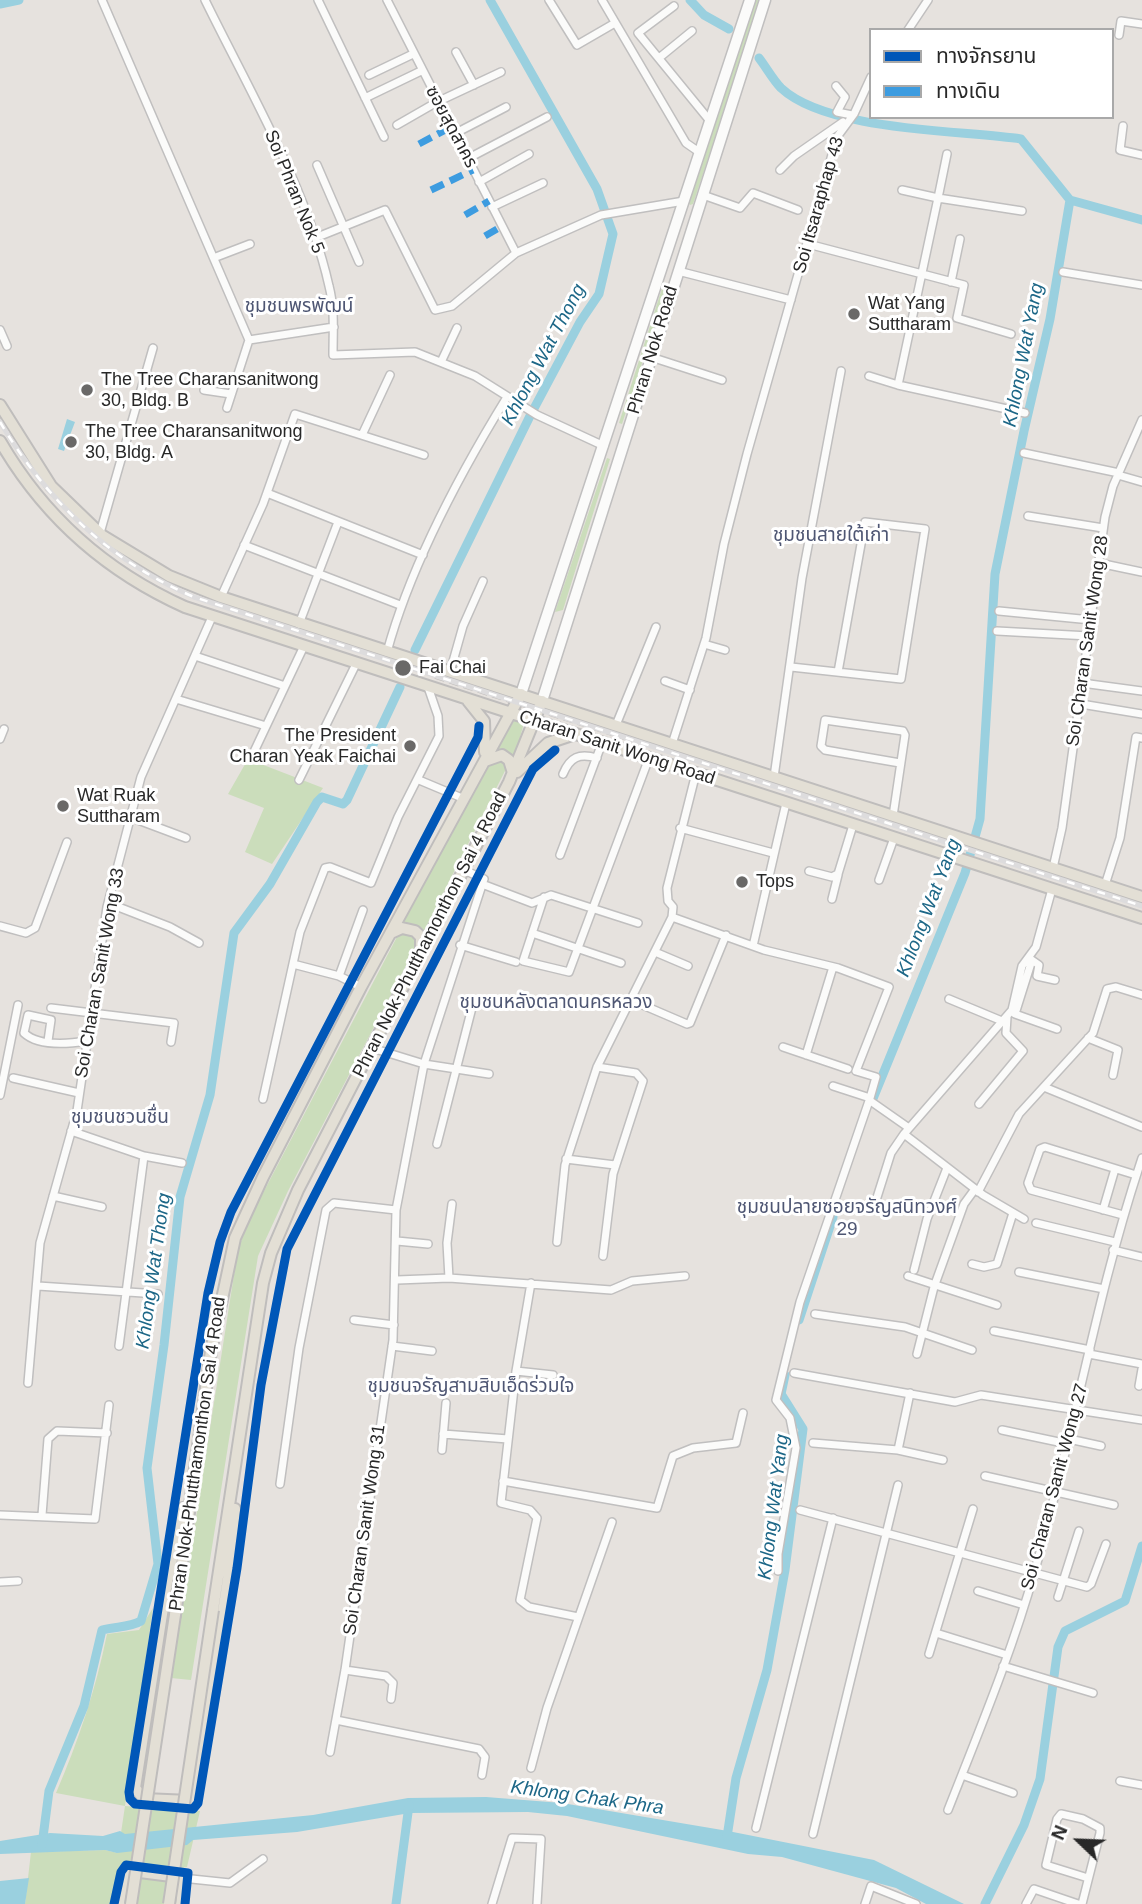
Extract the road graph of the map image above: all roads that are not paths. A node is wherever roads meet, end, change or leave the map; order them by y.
1 (103, 0) edge
2 (205, 0) edge
3 (318, 0) edge
4 (387, 0) edge
5 (549, 0) edge
6 (602, 0) edge
7 (750, 0) edge
8 (765, 0) edge
9 (928, 0) edge
10 (674, 6) dead end
11 (615, 23) junction
12 (1142, 24) edge
13 (913, 28) edge
14 (692, 32) dead end
15 (1119, 35) dead end
16 (456, 52) dead end
17 (412, 54) junction
18 (659, 58) junction
19 (421, 71) junction
20 (502, 72) dead end
21 (369, 75) dead end
22 (474, 85) junction
23 (836, 86) dead end
24 (868, 90) edge
25 (365, 98) junction
26 (437, 102) junction
27 (506, 107) dead end
28 (547, 117) dead end
29 (850, 117) junction
30 (710, 121) junction
31 (397, 125) dead end
32 (1123, 126) dead end
33 (454, 134) junction
34 (384, 137) dead end
35 (699, 152) junction
36 (529, 154) dead end
37 (947, 154) dead end
38 (1142, 155) edge
39 (467, 159) junction
40 (317, 165) dead end
41 (780, 170) dead end
42 (479, 182) junction
43 (543, 183) dead end
44 (902, 190) dead end
45 (702, 197) junction
46 (938, 198) junction
47 (684, 201) junction
48 (492, 207) junction
49 (798, 210) dead end
50 (1022, 211) dead end
51 (344, 226) junction
52 (320, 236) dead end
53 (960, 239) dead end
54 (250, 244) dead end
55 (808, 244) junction
56 (668, 250) junction
57 (684, 252) junction
58 (516, 253) junction
59 (216, 257) junction
60 (359, 261) dead end
61 (678, 271) junction
62 (1063, 272) dead end
63 (922, 275) junction
64 (658, 280) junction
65 (675, 282) junction
66 (951, 282) junction
67 (1142, 285) edge
68 (791, 300) junction
69 (334, 327) junction
70 (457, 328) dead end
71 (0, 330) edge
72 (1011, 334) dead end
73 (249, 340) junction
74 (7, 346) dead end
75 (153, 348) dead end
76 (651, 357) junction
77 (441, 362) junction
78 (841, 371) dead end
79 (390, 375) dead end
80 (869, 376) dead end
81 (722, 380) dead end
82 (898, 385) junction
83 (204, 390) dead end
84 (231, 394) junction
85 (507, 397) junction
86 (0, 405) edge
87 (227, 408) dead end
88 (1025, 413) dead end
89 (1142, 420) edge
90 (1139, 434) edge
91 (362, 435) junction
92 (0, 441) edge
93 (604, 446) junction
94 (1024, 453) dead end
95 (424, 455) dead end
96 (1119, 474) junction
97 (1142, 482) edge
98 (267, 493) junction
99 (1028, 516) dead end
100 (338, 522) junction
101 (1104, 528) junction
102 (102, 535) junction
103 (244, 545) junction
104 (424, 555) junction
105 (101, 558) junction
106 (1099, 563) junction
107 (1142, 572) edge
108 (318, 573) junction
109 (484, 581) dead end
110 (221, 597) junction
111 (400, 605) junction
112 (999, 611) dead end
113 (212, 617) junction
114 (1091, 620) junction
115 (299, 624) junction
116 (656, 627) dead end
117 (997, 631) dead end
118 (1089, 636) junction
119 (704, 644) junction
120 (304, 646) junction
121 (725, 650) dead end
122 (387, 652) junction
123 (195, 656) junction
124 (356, 664) junction
125 (791, 667) junction
126 (838, 672) junction
127 (453, 673) junction
128 (432, 681) junction
129 (665, 681) dead end
130 (1082, 683) junction
131 (285, 687) junction
132 (690, 690) junction
133 (1142, 691) edge
134 (451, 694) junction
135 (520, 694) junction
136 (176, 699) junction
137 (466, 699) junction
138 (542, 701) junction
139 (1081, 704) junction
140 (510, 713) junction
141 (1142, 713) edge
142 (535, 721) junction
143 (266, 726) junction
144 (618, 726) junction
145 (4, 729) dead end
146 (575, 734) junction
147 (1139, 738) edge
148 (0, 739) edge
149 (630, 742) tunnel mouth
150 (673, 744) junction
151 (608, 745) junction
152 (252, 756) dead end
153 (597, 758) junction
154 (649, 758) junction
155 (482, 762) junction
156 (900, 763) junction
157 (696, 773) junction
158 (563, 775) dead end
159 (512, 776) junction
160 (774, 777) junction
161 (299, 780) dead end
162 (418, 780) junction
163 (462, 798) junction
164 (786, 803) junction
165 (828, 806) junction
166 (893, 816) junction
167 (130, 817) junction
168 (910, 821) junction
169 (853, 825) junction
170 (680, 828) junction
171 (186, 838) dead end
172 (899, 839) junction
173 (67, 842) dead end
174 (773, 853) junction
175 (560, 855) dead end
176 (1053, 868) junction
177 (464, 870) junction
178 (809, 871) dead end
179 (838, 874) junction
180 (880, 880) dead end
181 (482, 884) junction
182 (1105, 885) junction
183 (1052, 889) junction
184 (544, 897) junction
185 (1142, 897) edge
186 (832, 899) dead end
187 (108, 903) junction
188 (592, 908) junction
189 (363, 910) dead end
190 (672, 917) junction
191 (1142, 918) edge
192 (638, 923) dead end
193 (0, 926) edge
194 (532, 933) junction
195 (726, 935) junction
196 (387, 938) junction
197 (199, 943) dead end
198 (460, 946) junction
199 (753, 946) junction
200 (579, 949) junction
201 (655, 952) junction
202 (419, 957) junction
203 (1030, 959) junction
204 (516, 962) dead end
205 (621, 963) dead end
206 (293, 964) junction
207 (688, 966) dead end
208 (833, 967) junction
209 (339, 976) junction
210 (1055, 980) dead end
211 (361, 987) junction
212 (1142, 995) edge
213 (949, 999) dead end
214 (474, 1000) dead end
215 (631, 1000) junction
216 (18, 1005) dead end
217 (51, 1008) dead end
218 (91, 1015) junction
219 (1004, 1019) junction
220 (1057, 1030) dead end
221 (1088, 1038) junction
222 (48, 1041) junction
223 (87, 1041) junction
224 (171, 1042) dead end
225 (1124, 1043) dead end
226 (783, 1047) dead end
227 (372, 1048) junction
228 (1120, 1053) junction
229 (806, 1055) junction
230 (424, 1064) junction
231 (597, 1067) junction
232 (455, 1068) junction
233 (852, 1070) junction
234 (489, 1074) dead end
235 (1113, 1075) dead end
236 (13, 1078) dead end
237 (833, 1086) dead end
238 (1044, 1087) junction
239 (79, 1093) junction
240 (0, 1095) edge
241 (263, 1099) dead end
242 (869, 1099) junction
243 (979, 1104) dead end
244 (1142, 1127) edge
245 (71, 1131) junction
246 (906, 1131) junction
247 (437, 1144) dead end
248 (144, 1156) junction
249 (1142, 1158) edge
250 (566, 1159) junction
251 (182, 1163) dead end
252 (615, 1166) junction
253 (947, 1168) junction
254 (1115, 1169) junction
255 (1136, 1175) junction
256 (976, 1190) junction
257 (53, 1196) junction
258 (452, 1204) dead end
259 (102, 1206) dead end
260 (397, 1210) junction
261 (873, 1210) dead end
262 (1103, 1210) junction
263 (1013, 1213) junction
264 (1123, 1215) junction
265 (1024, 1219) dead end
266 (1036, 1223) dead end
267 (397, 1241) junction
268 (557, 1242) dead end
269 (428, 1244) dead end
270 (1114, 1246) junction
271 (603, 1256) dead end
272 (1142, 1256) edge
273 (972, 1264) dead end
274 (1019, 1272) dead end
275 (685, 1276) dead end
276 (449, 1278) junction
277 (397, 1280) junction
278 (531, 1283) junction
279 (935, 1285) junction
280 (38, 1286) junction
281 (1104, 1289) junction
282 (126, 1292) junction
283 (158, 1294) dead end
284 (997, 1305) dead end
285 (815, 1314) dead end
286 (354, 1320) dead end
287 (394, 1325) junction
288 (994, 1331) dead end
289 (923, 1333) junction
290 (119, 1346) dead end
291 (392, 1346) junction
292 (972, 1350) dead end
293 (432, 1351) dead end
294 (1090, 1352) junction
295 (917, 1354) dead end
296 (1142, 1367) edge
297 (516, 1370) junction
298 (794, 1373) dead end
299 (553, 1375) dead end
300 (28, 1383) dead end
301 (1139, 1386) dead end
302 (910, 1393) junction
303 (446, 1403) dead end
304 (110, 1405) dead end
305 (1077, 1410) junction
306 (743, 1413) dead end
307 (1142, 1420) edge
308 (1002, 1430) dead end
309 (107, 1433) junction
310 (443, 1434) junction
311 (508, 1438) junction
312 (198, 1439) junction
313 (1069, 1441) junction
314 (813, 1443) dead end
315 (1101, 1446) dead end
316 (239, 1447) junction
317 (442, 1450) dead end
318 (898, 1450) junction
319 (943, 1460) dead end
320 (985, 1476) dead end
321 (503, 1481) junction
322 (281, 1484) dead end
323 (898, 1485) dead end
324 (1056, 1492) junction
325 (1114, 1505) dead end
326 (973, 1509) dead end
327 (800, 1510) dead end
328 (0, 1515) edge
329 (42, 1515) junction
330 (833, 1518) junction
331 (612, 1522) dead end
332 (1079, 1531) dead end
333 (886, 1532) junction
334 (1106, 1544) dead end
335 (959, 1552) junction
336 (778, 1571) dead end
337 (1035, 1571) junction
338 (1063, 1580) junction
339 (18, 1581) dead end
340 (0, 1582) edge
341 (978, 1591) dead end
342 (1058, 1597) dead end
343 (1024, 1605) junction
344 (578, 1617) junction
345 (936, 1633) junction
346 (929, 1654) dead end
347 (1007, 1655) junction
348 (1003, 1666) junction
349 (345, 1670) junction
350 (1093, 1693) dead end
351 (391, 1699) dead end
352 (336, 1720) junction
353 (330, 1752) dead end
354 (531, 1768) dead end
355 (482, 1775) dead end
356 (962, 1775) junction
357 (1120, 1781) dead end
358 (1142, 1785) edge
359 (1013, 1793) dead end
360 (948, 1810) dead end
361 (757, 1828) dead end
362 (813, 1834) dead end
363 (262, 1859) dead end
364 (182, 1878) junction
365 (1088, 1878) junction
366 (119, 1904) edge
367 (131, 1904) edge
368 (169, 1904) edge
369 (181, 1904) edge
370 (492, 1904) edge
371 (537, 1904) edge
372 (865, 1904) edge
373 (916, 1904) edge
374 (1027, 1904) edge
375 (1080, 1904) edge

1 - 59 street
2 - 69 street, Soi Phran Nok 5
3 - 25 street
4 - 17 street, ซอยสุดสาคร
5 - 11 street
6 - 11 street
7 - 30 main road, Phran Nok Road
8 - 45 main road, Phran Nok Road
9 - 13 street
10 - 18 street
11 - 35 street
12 - 15 street
14 - 18 street
16 - 22 street
17 - 19 street, ซอยสุดสาคร
17 - 21 street
18 - 30 street
19 - 25 street
19 - 26 street, ซอยสุดสาคร
20 - 22 street
22 - 26 street
23 - 29 street
24 - 29 street, Soi Itsaraphap 43
25 - 34 street
26 - 31 street
26 - 33 street, ซอยสุดสาคร
27 - 33 street
28 - 39 street
29 - 41 street
29 - 55 street, Soi Itsaraphap 43
30 - 35 main road, Phran Nok Road
32 - 38 street
33 - 39 street, ซอยสุดสาคร
35 - 47 main road, Phran Nok Road
36 - 42 street
37 - 46 street
39 - 42 street, ซอยสุดสาคร
40 - 51 street
42 - 48 street, ซอยสุดสาคร
43 - 48 street
44 - 46 street
45 - 47 main road
45 - 49 street
45 - 57 main road, Phran Nok Road
46 - 50 street
46 - 63 street
47 - 56 main road, Phran Nok Road
47 - 58 street
48 - 58 street, ซอยสุดสาคร
51 - 52 street
51 - 58 street
51 - 60 street
53 - 66 street
54 - 59 street
55 - 63 street
55 - 68 street, Soi Itsaraphap 43
56 - 57 main road
56 - 64 main road, Phran Nok Road
57 - 61 main road, Phran Nok Road
59 - 73 street
61 - 65 main road, Phran Nok Road
61 - 68 street
62 - 67 street
63 - 66 street
63 - 82 street
64 - 65 main road
64 - 93 main road, Phran Nok Road
65 - 76 main road, Phran Nok Road
66 - 72 street
68 - 119 street, Soi Itsaraphap 43
69 - 73 street
69 - 77 street, Soi Phran Nok 5
70 - 77 street
71 - 74 street
73 - 84 street
75 - 102 street
76 - 81 street
76 - 138 main road, Phran Nok Road
77 - 85 street, Soi Phran Nok 5
78 - 125 street
79 - 91 street
80 - 82 street
82 - 88 street
83 - 84 street
84 - 87 street
85 - 93 street, Soi Phran Nok 5
85 - 104 street
86 - 102 main road, Charan Sanit Wong Road
89 - 90 street, Soi Charan Sanit Wong 28
90 - 96 street, Soi Charan Sanit Wong 28
91 - 95 street
91 - 98 street
92 - 105 main road, Charan Sanit Wong Road
93 - 135 main road, Phran Nok Road
94 - 96 street
96 - 97 street
96 - 101 street, Soi Charan Sanit Wong 28
98 - 100 street
98 - 103 street
99 - 101 street
100 - 104 street
100 - 108 street
101 - 106 street, Soi Charan Sanit Wong 28
102 - 110 main road, Charan Sanit Wong Road
102 - 128 main road, Charan Sanit Wong Road
103 - 108 street
103 - 110 street
104 - 111 street
105 - 113 main road, Charan Sanit Wong Road
105 - 128 main road, Charan Sanit Wong Road
106 - 107 street
106 - 114 street, Soi Charan Sanit Wong 28
108 - 111 street
108 - 115 street
109 - 127 street
110 - 115 main road, Charan Sanit Wong Road
111 - 122 street
112 - 114 street
113 - 120 main road, Charan Sanit Wong Road
113 - 123 street, Soi Charan Sanit Wong 33
114 - 118 street, Soi Charan Sanit Wong 28
115 - 122 main road, Charan Sanit Wong Road
116 - 144 street
117 - 118 street
118 - 130 street, Soi Charan Sanit Wong 28
119 - 121 street
119 - 132 street, Soi Itsaraphap 43
120 - 124 main road, Charan Sanit Wong Road
120 - 131 street
122 - 127 main road, Charan Sanit Wong Road
123 - 131 street
123 - 136 street, Soi Charan Sanit Wong 33
124 - 128 main road, Charan Sanit Wong Road
124 - 161 street
125 - 126 street
125 - 160 street
126 - 126 street
127 - 134 main road
127 - 135 main road, Charan Sanit Wong Road
128 - 134 main road, Charan Sanit Wong Road
128 - 162 street
129 - 132 street
130 - 133 street
130 - 139 street, Soi Charan Sanit Wong 28
131 - 143 street
132 - 150 street, Soi Itsaraphap 43
134 - 137 main road, Charan Sanit Wong Road
135 - 138 main road, Charan Sanit Wong Road
135 - 140 main road, Phran Nok-Phutthamonthon Sai 4 Road
136 - 143 street
136 - 167 street, Soi Charan Sanit Wong 33
137 - 140 main road, Charan Sanit Wong Road
137 - 155 main road
138 - 142 main road, Phran Nok-Phutthamonthon Sai 4 Road
138 - 144 main road, Charan Sanit Wong Road
139 - 141 street
139 - 176 street, Soi Charan Sanit Wong 28
140 - 142 main road, Charan Sanit Wong Road
140 - 155 main road, Phran Nok-Phutthamonthon Sai 4 Road
142 - 146 main road, Charan Sanit Wong Road
142 - 159 main road, Phran Nok-Phutthamonthon Sai 4 Road
143 - 152 street
144 - 150 main road, Charan Sanit Wong Road
144 - 151 main road
145 - 148 street
146 - 151 main road, Charan Sanit Wong Road
146 - 159 main road
147 - 182 street
149 - 165 main road, Charan Sanit Wong Road
150 - 160 main road, Charan Sanit Wong Road
151 - 153 street
151 - 154 main road, Charan Sanit Wong Road
153 - 158 street
153 - 175 street
154 - 157 main road, Charan Sanit Wong Road
154 - 188 street
155 - 159 main road
155 - 163 main road, Phran Nok-Phutthamonthon Sai 4 Road
156 - 156 street
156 - 166 street
157 - 164 main road, Charan Sanit Wong Road
157 - 170 street
159 - 177 main road, Phran Nok-Phutthamonthon Sai 4 Road
160 - 166 main road, Charan Sanit Wong Road
162 - 163 street
162 - 206 street
163 - 196 main road, Phran Nok-Phutthamonthon Sai 4 Road
164 - 169 main road, Charan Sanit Wong Road
164 - 174 street
165 - 168 main road
165 - 172 main road
166 - 168 main road, Charan Sanit Wong Road
167 - 171 street
167 - 187 street, Soi Charan Sanit Wong 33
168 - 176 main road, Charan Sanit Wong Road
169 - 172 main road, Charan Sanit Wong Road
169 - 179 street
170 - 174 street
170 - 190 street
172 - 180 street
172 - 183 main road, Charan Sanit Wong Road
173 - 193 street
174 - 199 street
176 - 182 main road, Charan Sanit Wong Road
177 - 181 street
177 - 202 main road, Phran Nok-Phutthamonthon Sai 4 Road
178 - 179 street
179 - 186 street
181 - 184 street
181 - 198 street, Soi Charan Sanit Wong 31
182 - 185 main road, Charan Sanit Wong Road
183 - 191 main road, Charan Sanit Wong Road
183 - 203 street
184 - 188 street
184 - 194 street
187 - 197 street
187 - 218 street, Soi Charan Sanit Wong 33
188 - 192 street
188 - 200 street
189 - 209 street
190 - 195 street
190 - 201 street
194 - 200 street
194 - 200 street
195 - 199 street
195 - 215 street
196 - 202 main road
196 - 211 main road, Phran Nok-Phutthamonthon Sai 4 Road
198 - 204 street
198 - 230 street, Soi Charan Sanit Wong 31
199 - 208 street
200 - 205 street
201 - 207 street
201 - 215 street
202 - 227 main road, Phran Nok-Phutthamonthon Sai 4 Road
203 - 210 street
203 - 219 street
203 - 220 street
206 - 209 street
206 - 241 street
208 - 229 street
208 - 233 street
209 - 211 street
211 - 312 main road, Phran Nok-Phutthamonthon Sai 4 Road
212 - 221 street
213 - 219 street
214 - 232 street
215 - 231 street
216 - 240 street
217 - 218 street
218 - 223 street, Soi Charan Sanit Wong 33
218 - 224 street
219 - 243 street
219 - 246 street
221 - 228 street
221 - 238 street
222 - 222 street
222 - 223 street
223 - 239 street, Soi Charan Sanit Wong 33
225 - 228 street
226 - 229 street
227 - 230 street
227 - 316 main road, Phran Nok-Phutthamonthon Sai 4 Road
228 - 235 street
229 - 233 street
230 - 232 street
230 - 260 street, Soi Charan Sanit Wong 31
231 - 250 street
231 - 252 street
232 - 234 street
232 - 247 street
233 - 242 street
236 - 239 street
237 - 242 street
238 - 244 street
238 - 256 street
239 - 245 street, Soi Charan Sanit Wong 33
242 - 246 street
242 - 336 street
245 - 248 street
245 - 257 street, Soi Charan Sanit Wong 33
246 - 253 street
246 - 261 street
248 - 251 street
248 - 282 street
249 - 255 street, Soi Charan Sanit Wong 27
250 - 252 street
250 - 268 street
252 - 271 street
253 - 256 street
253 - 279 street
254 - 255 street
254 - 262 street
254 - 262 street
255 - 264 street, Soi Charan Sanit Wong 27
256 - 263 street
256 - 279 street
257 - 259 street
257 - 280 street, Soi Charan Sanit Wong 33
258 - 276 street
260 - 267 street, Soi Charan Sanit Wong 31
260 - 322 street
262 - 264 street
263 - 265 street
263 - 273 street
264 - 270 street, Soi Charan Sanit Wong 27
266 - 270 street
267 - 269 street
267 - 277 street, Soi Charan Sanit Wong 31
270 - 272 street
270 - 281 street, Soi Charan Sanit Wong 27
274 - 281 street
275 - 278 street
276 - 277 street
276 - 278 street
277 - 287 street, Soi Charan Sanit Wong 31
278 - 297 street
279 - 284 street
279 - 289 street
280 - 282 street
280 - 300 street, Soi Charan Sanit Wong 33
281 - 294 street, Soi Charan Sanit Wong 27
282 - 283 street
282 - 290 street
285 - 289 street
286 - 287 street
287 - 291 street, Soi Charan Sanit Wong 31
288 - 294 street
289 - 292 street
289 - 295 street
291 - 293 street
291 - 349 street, Soi Charan Sanit Wong 31
294 - 296 street
294 - 305 street, Soi Charan Sanit Wong 27
296 - 301 street
297 - 299 street
297 - 311 street
298 - 302 street
302 - 305 street
302 - 318 street
303 - 310 street
304 - 309 street
305 - 307 street
305 - 313 street, Soi Charan Sanit Wong 27
306 - 321 street
308 - 313 street
309 - 329 street
309 - 329 street
310 - 311 street
310 - 317 street
311 - 321 street
312 - 316 main road
312 - 367 main road, Phran Nok-Phutthamonthon Sai 4 Road, bridge
313 - 315 street
313 - 324 street, Soi Charan Sanit Wong 27
314 - 318 street
316 - 368 main road, Phran Nok-Phutthamonthon Sai 4 Road, bridge
318 - 319 street
320 - 324 street
321 - 344 street
323 - 333 street
324 - 325 street
324 - 337 street, Soi Charan Sanit Wong 27
326 - 335 street
327 - 330 street
328 - 329 street
330 - 333 street
330 - 361 street
331 - 344 street
332 - 338 street
333 - 335 street
333 - 362 street
334 - 338 street
335 - 337 street
335 - 345 street
337 - 338 street
337 - 343 street, Soi Charan Sanit Wong 27
338 - 342 street
339 - 340 street
341 - 343 street
343 - 347 street, Soi Charan Sanit Wong 27
344 - 354 street
345 - 346 street
345 - 347 street
347 - 348 street, Soi Charan Sanit Wong 27
348 - 350 street
348 - 356 street, Soi Charan Sanit Wong 27
349 - 351 street
349 - 352 street, Soi Charan Sanit Wong 31
352 - 353 street, Soi Charan Sanit Wong 31
352 - 355 street
356 - 359 street
356 - 360 street, Soi Charan Sanit Wong 27
357 - 358 street
363 - 364 street
364 - 366 main road
364 - 369 main road
365 - 365 street
365 - 375 street
370 - 371 street
372 - 373 street
374 - 375 street

